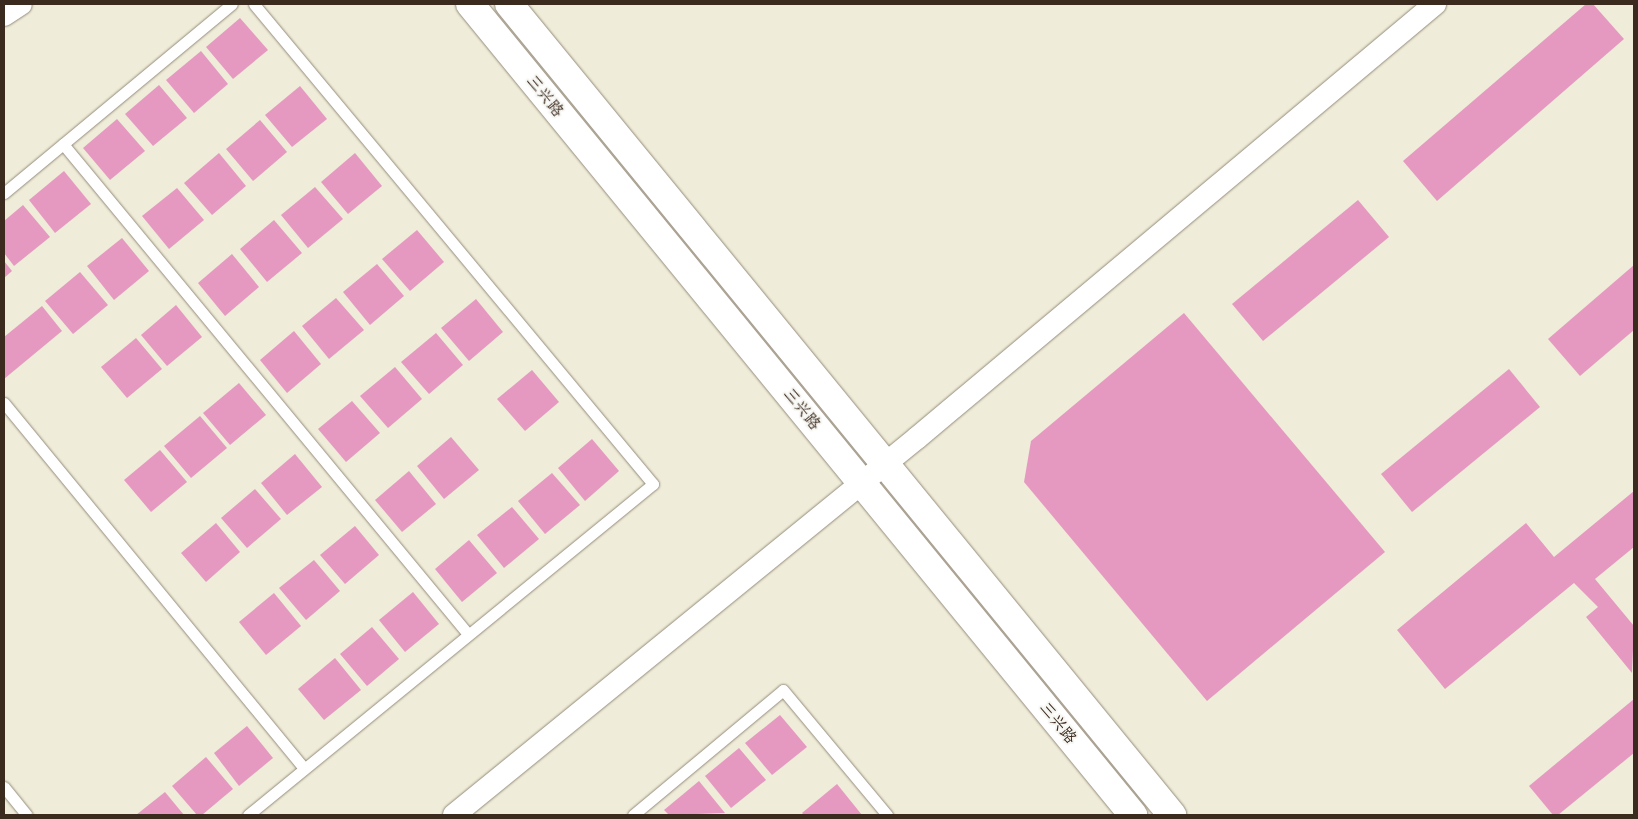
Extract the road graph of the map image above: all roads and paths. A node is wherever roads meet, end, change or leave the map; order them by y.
1 (21, 4) edge
2 (232, 4) edge
3 (254, 4) edge
4 (470, 4) edge
5 (510, 4) edge
6 (1435, 4) edge
7 (4, 15) edge
8 (63, 144) junction
9 (4, 193) edge
10 (4, 403) edge
11 (885, 464) junction
12 (861, 483) junction
13 (468, 634) junction
14 (304, 768) junction
15 (4, 787) edge
16 (646, 811) edge
17 (27, 815) edge
18 (248, 815) edge
19 (454, 815) edge
20 (633, 815) edge
21 (887, 815) edge
22 (1133, 815) edge
23 (1172, 815) edge

1 - 7 street
2 - 8 lane
3 - 13 lane
4 - 12 street, 三兴路
5 - 11 street, 三兴路
6 - 11 street
8 - 9 lane
8 - 13 lane
10 - 14 lane
11 - 12 street
11 - 23 street, 三兴路
12 - 19 street
12 - 22 street, 三兴路
13 - 14 lane
14 - 18 lane
15 - 17 lane
16 - 20 lane
16 - 21 lane

